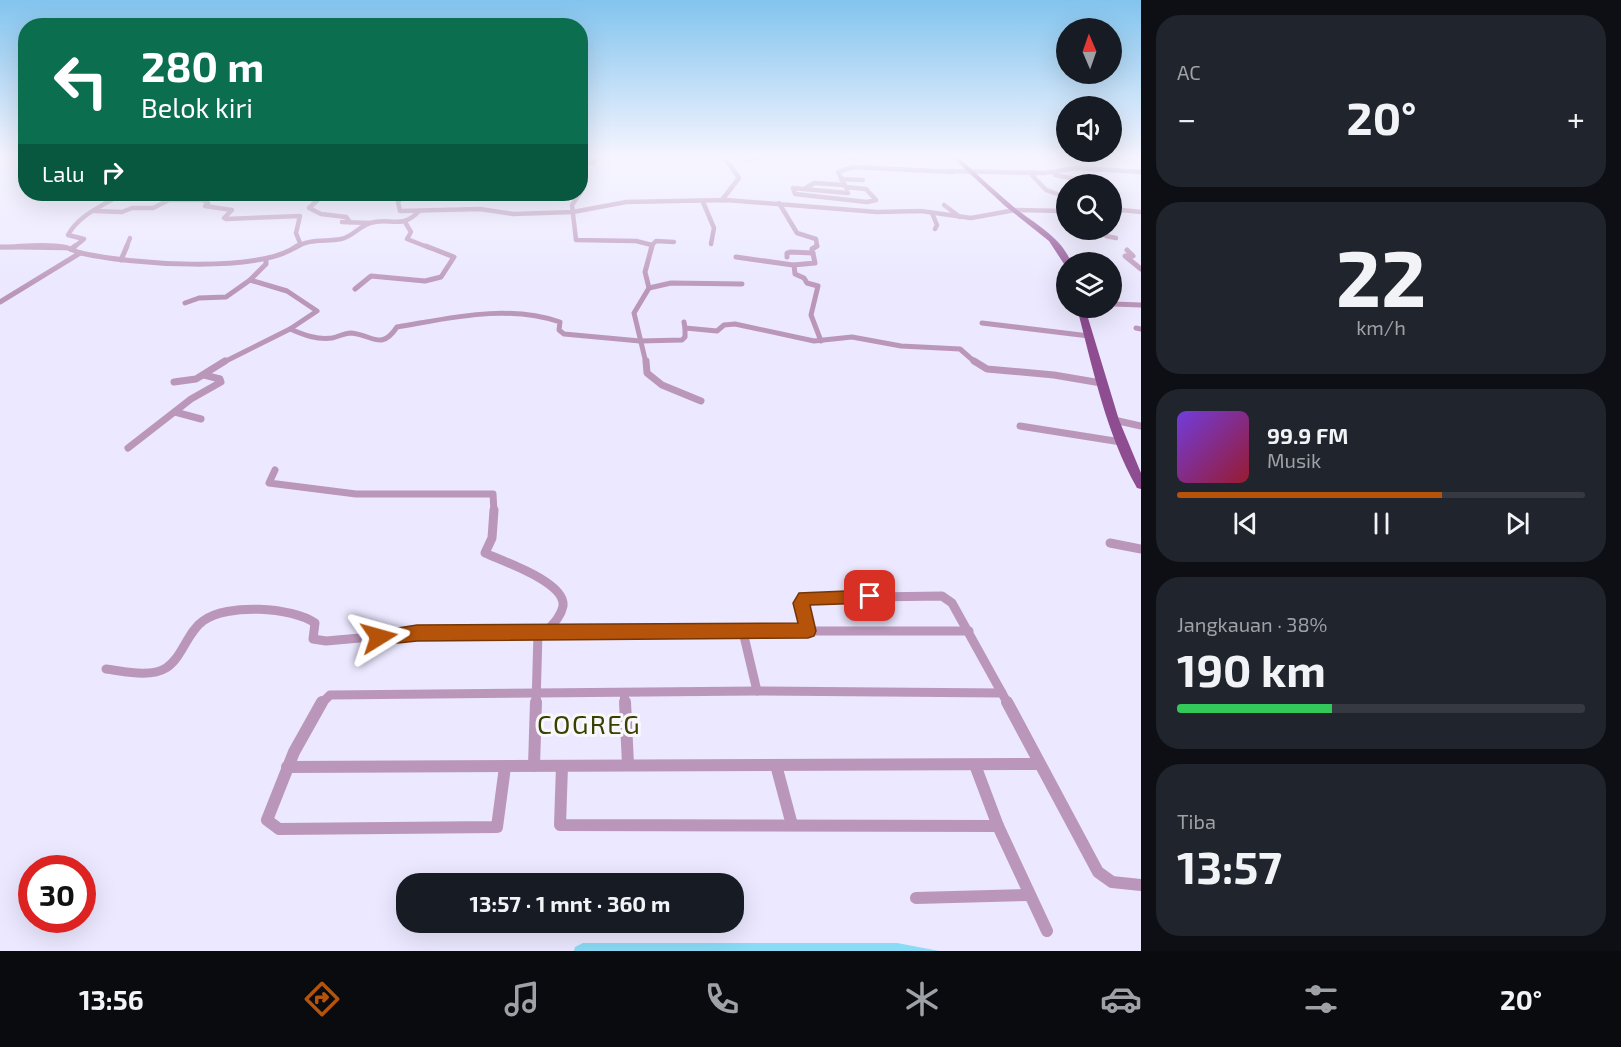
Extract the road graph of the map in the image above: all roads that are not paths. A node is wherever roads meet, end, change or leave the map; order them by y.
1 (108, 202) edge
2 (164, 202) edge
3 (207, 202) edge
4 (313, 202) edge
5 (398, 202) edge
6 (573, 202) edge
7 (628, 202) edge
8 (703, 202) edge
9 (767, 202) edge
10 (852, 202) edge
11 (1006, 202) edge
12 (779, 203) junction
13 (944, 205) dead end
14 (1122, 209) edge
15 (856, 210) junction
16 (1015, 210) junction
17 (94, 211) junction
18 (419, 211) junction
19 (1056, 211) edge
20 (573, 212) junction
21 (1141, 212) edge
22 (932, 213) junction
23 (960, 217) junction
24 (342, 222) dead end
25 (350, 222) junction
26 (405, 222) junction
27 (370, 223) junction
28 (935, 228) dead end
29 (130, 238) dead end
30 (674, 242) dead end
31 (300, 243) junction
32 (711, 243) dead end
33 (652, 245) junction
34 (0, 247) edge
35 (71, 249) junction
36 (1127, 250) dead end
37 (1062, 252) edge
38 (80, 253) junction
39 (813, 253) junction
40 (736, 257) dead end
41 (787, 257) dead end
42 (121, 260) junction
43 (266, 260) junction
44 (794, 265) junction
45 (1141, 270) edge
46 (250, 280) junction
47 (742, 284) dead end
48 (649, 288) junction
49 (355, 289) dead end
50 (0, 302) edge
51 (185, 303) dead end
52 (1122, 304) edge
53 (1141, 305) edge
54 (1084, 318) edge
55 (982, 323) dead end
56 (290, 329) junction
57 (1089, 336) junction
58 (640, 341) junction
59 (822, 341) junction
60 (204, 375) junction
61 (174, 382) dead end
62 (1101, 383) junction
63 (701, 401) dead end
64 (175, 412) junction
65 (201, 419) dead end
66 (1114, 420) junction
67 (1020, 426) dead end
68 (1141, 426) edge
69 (1121, 442) junction
70 (128, 448) dead end
71 (275, 470) dead end
72 (1141, 484) edge
73 (1110, 543) dead end
74 (1141, 549) edge
75 (808, 631) junction
76 (969, 631) junction
77 (743, 632) junction
78 (542, 633) junction
79 (106, 669) dead end
80 (757, 691) junction
81 (624, 693) junction
82 (1002, 693) junction
83 (536, 694) junction
84 (628, 764) junction
85 (1038, 764) junction
86 (776, 765) junction
87 (975, 765) junction
88 (534, 766) junction
89 (562, 766) junction
90 (287, 767) junction
91 (505, 767) junction
92 (792, 825) junction
93 (998, 826) junction
94 (1141, 885) edge
95 (1029, 895) junction
96 (916, 898) dead end
97 (1047, 931) dead end

1 - 17 street
2 - 17 street
3 - 31 street
4 - 25 street
5 - 18 street
6 - 20 street
7 - 20 street
8 - 32 street
9 - 12 street
10 - 15 street
11 - 16 main road
12 - 15 street
12 - 39 street
13 - 23 street
14 - 21 street
15 - 22 street
16 - 19 street
16 - 23 street
16 - 37 main road
17 - 35 street
18 - 20 street
18 - 26 street
20 - 33 street
22 - 23 street
22 - 28 street
24 - 25 street
25 - 27 street
26 - 27 street
26 - 49 street
27 - 31 street
29 - 42 street
30 - 33 street
31 - 43 street
33 - 48 street
34 - 35 street
35 - 38 street
36 - 45 street
38 - 42 street
38 - 50 street
39 - 41 street
39 - 44 street
40 - 44 street
42 - 43 street
43 - 46 street
44 - 59 street
46 - 51 street
46 - 56 street
47 - 48 street
48 - 58 street
52 - 53 street
54 - 57 main road
55 - 57 street
56 - 58 street
56 - 60 street
57 - 62 main road
58 - 59 street
58 - 63 street
59 - 62 street
60 - 61 street
60 - 64 street
62 - 66 main road
64 - 65 street
64 - 70 street
66 - 68 street
66 - 69 main road
67 - 69 street
69 - 72 main road
71 - 78 street
73 - 74 street
75 - 76 street
75 - 76 street
75 - 77 street
76 - 82 street
77 - 78 street
77 - 80 street
78 - 79 street
78 - 83 street
80 - 81 street
80 - 82 street
81 - 83 street
81 - 84 street
82 - 85 street
83 - 88 street
83 - 90 street
84 - 86 street
84 - 89 street
85 - 87 street
85 - 94 street
86 - 87 street
86 - 92 street
87 - 93 street
88 - 89 street
88 - 91 street
89 - 92 street
90 - 91 street
90 - 91 street
92 - 93 street
93 - 95 street
95 - 96 street
95 - 97 street

